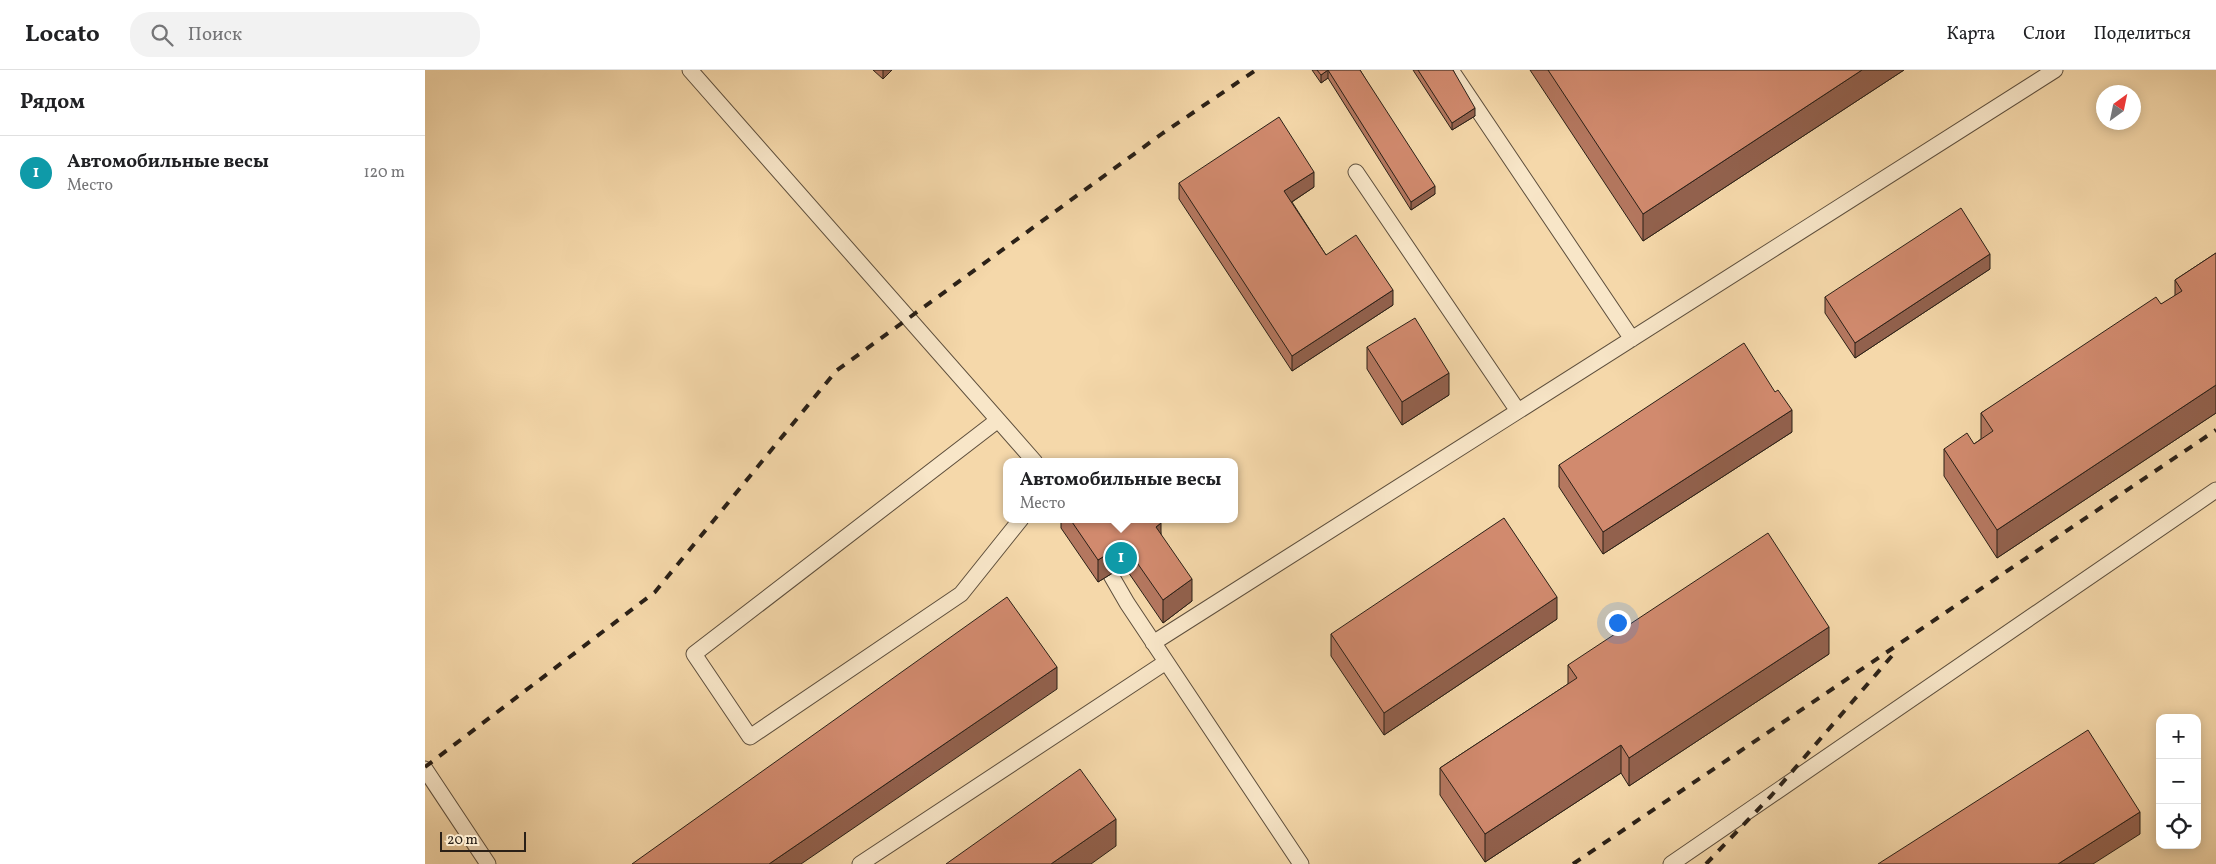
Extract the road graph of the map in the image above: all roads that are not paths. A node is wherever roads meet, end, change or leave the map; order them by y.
1 (690, 70) edge
2 (1451, 70) edge
3 (2055, 70) edge
4 (1356, 172) dead end
5 (1631, 339) junction
6 (1518, 411) junction
7 (998, 420) junction
8 (1031, 458) edge
9 (2216, 490) edge
10 (1018, 523) edge
11 (1093, 544) edge
12 (1153, 643) junction
13 (1167, 662) junction
14 (425, 769) edge
15 (488, 864) edge
16 (860, 864) edge
17 (1301, 864) edge
18 (1671, 864) edge

1 - 7 lane
2 - 5 lane
3 - 5 lane
4 - 6 lane
5 - 6 lane
6 - 12 lane
7 - 8 lane
7 - 10 lane
9 - 18 lane
11 - 12 lane
12 - 13 lane
13 - 16 lane
13 - 17 lane
14 - 15 lane

